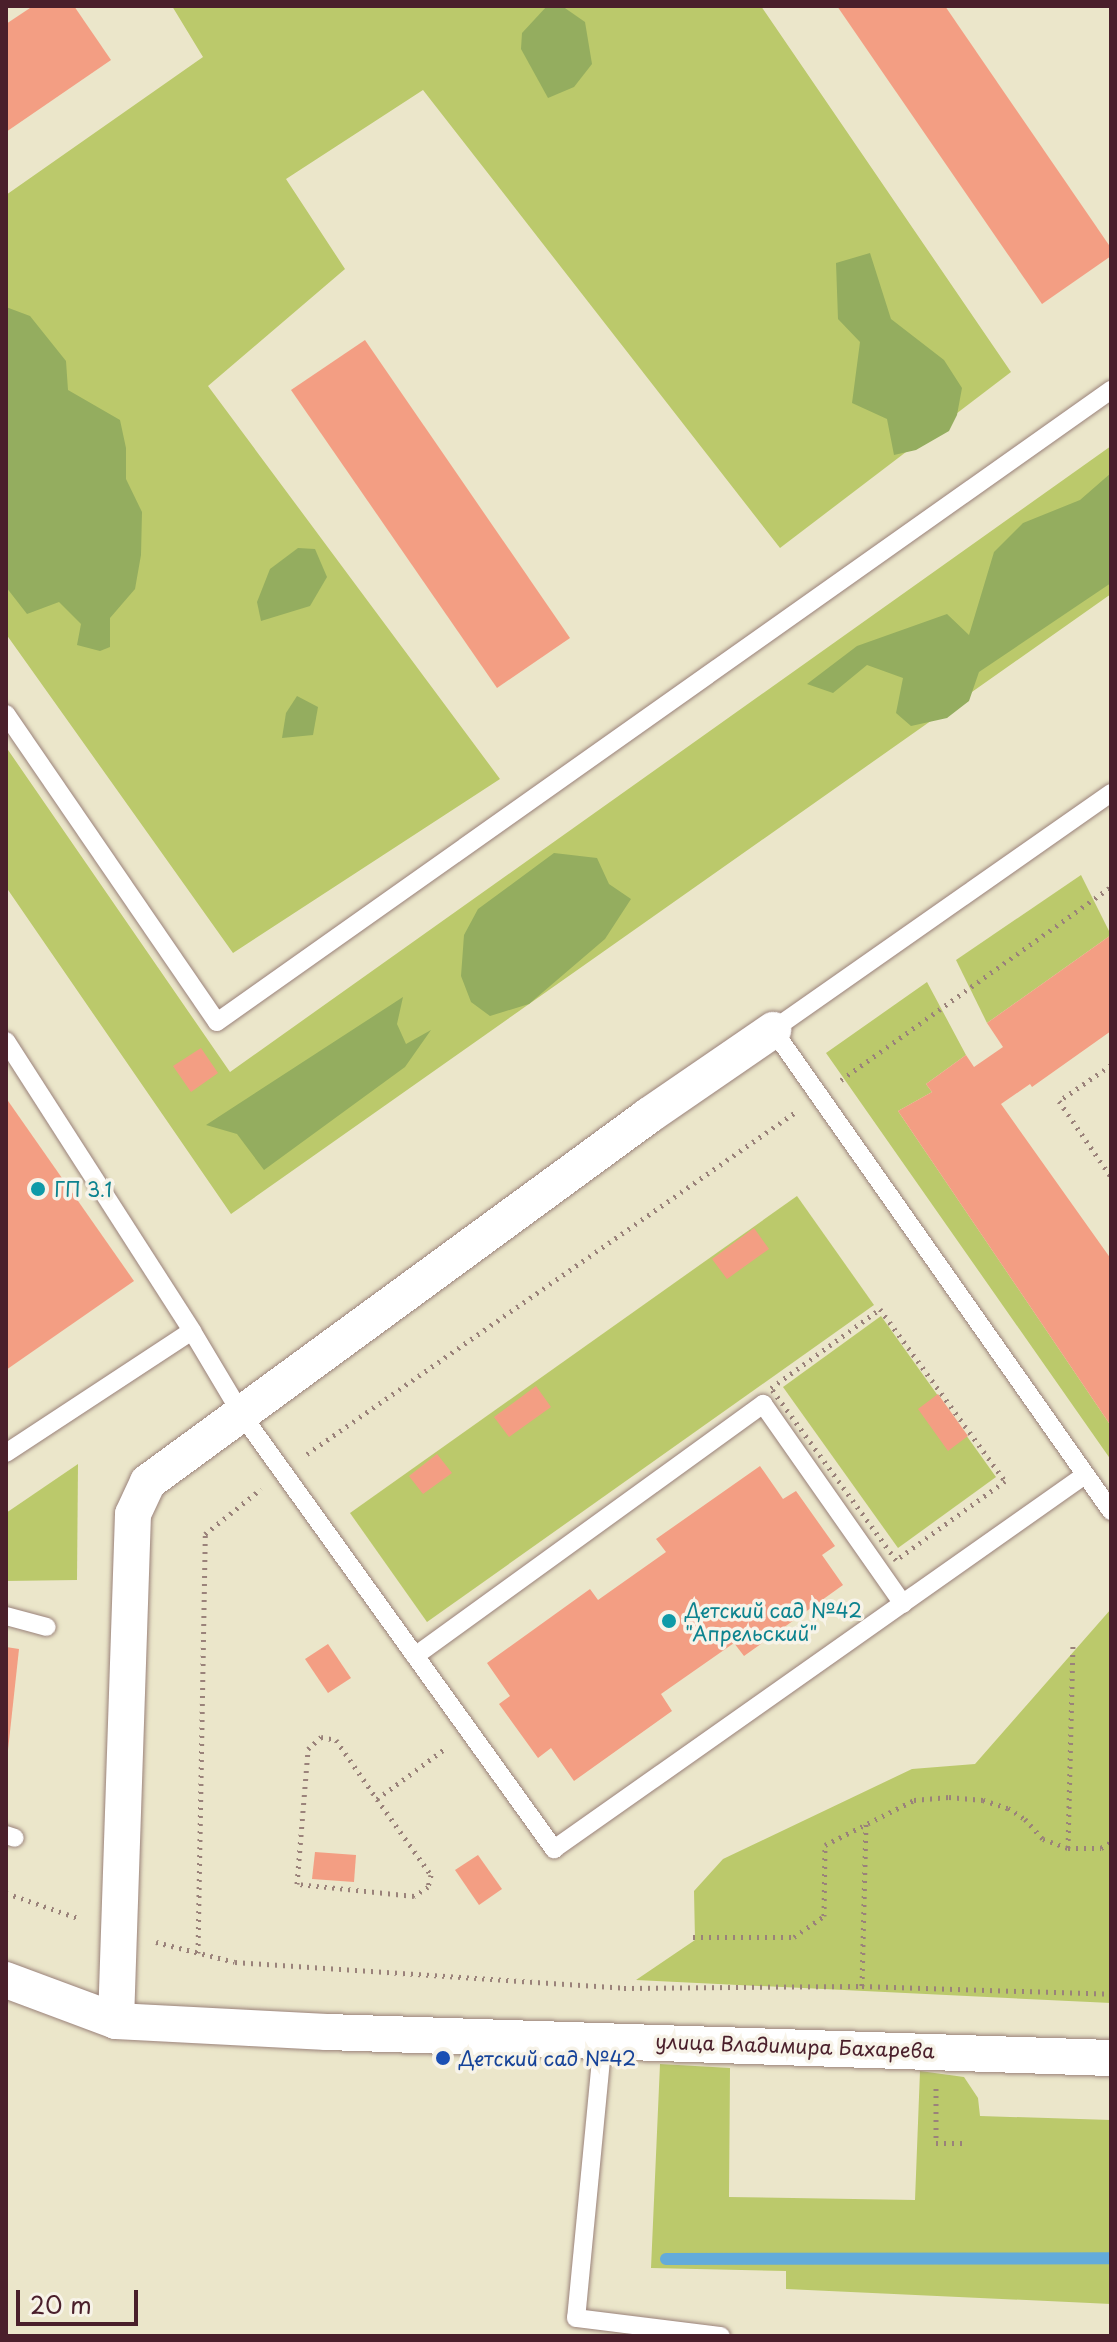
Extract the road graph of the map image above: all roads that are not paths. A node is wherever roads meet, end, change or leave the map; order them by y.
1 (1111, 390) edge
2 (6, 714) edge
3 (1111, 793) edge
4 (773, 1030) junction
5 (6, 1041) edge
6 (192, 1331) junction
7 (242, 1415) junction
8 (6, 1453) edge
9 (1085, 1475) junction
10 (1111, 1511) edge
11 (903, 1604) junction
12 (6, 1616) edge
13 (47, 1627) dead end
14 (415, 1656) junction
15 (6, 1980) edge
16 (116, 2021) junction
17 (603, 2039) junction
18 (1111, 2058) edge
19 (721, 2336) edge

1 - 2 lane
3 - 4 lane
4 - 7 street
4 - 9 lane
5 - 6 lane
6 - 7 lane
6 - 8 lane
7 - 14 lane
7 - 16 street
9 - 10 lane
9 - 11 lane
11 - 14 lane
11 - 14 lane
12 - 13 lane
15 - 16 street, улица Владимира Бахарева
16 - 17 street, улица Владимира Бахарева
17 - 18 street, улица Владимира Бахарева
17 - 19 lane

